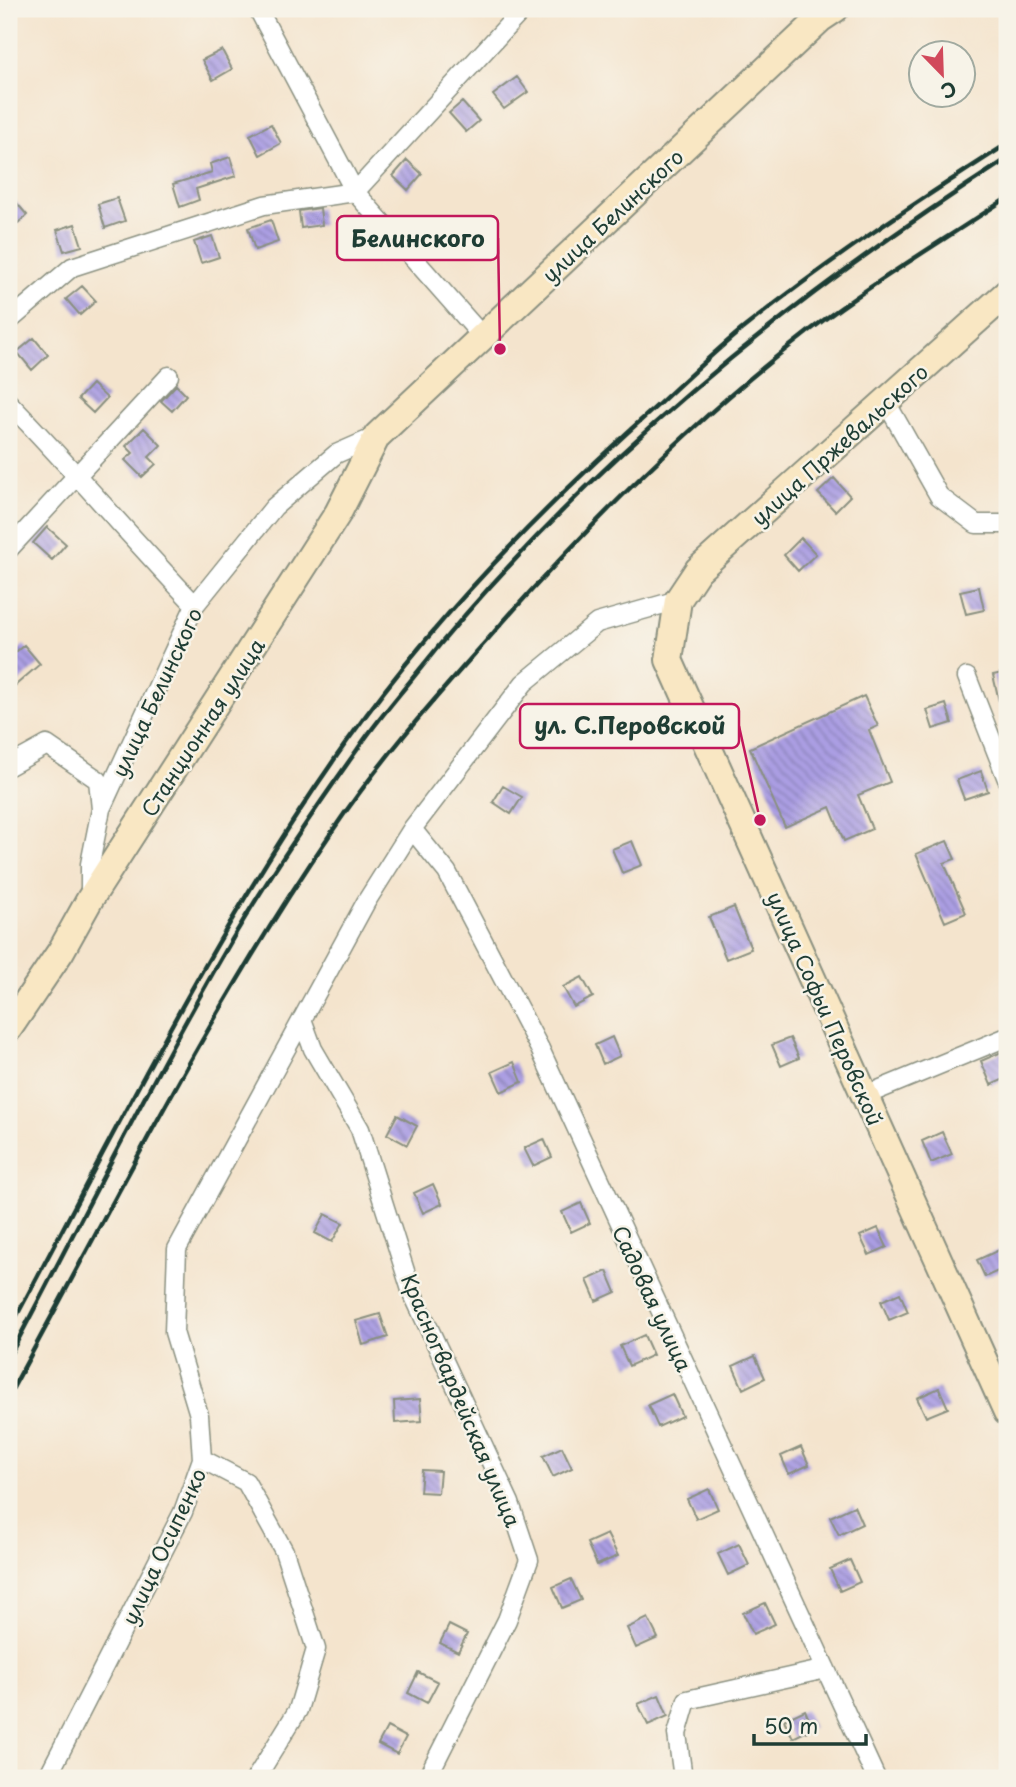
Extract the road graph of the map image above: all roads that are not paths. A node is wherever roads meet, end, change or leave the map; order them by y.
1 (258, 9) edge
2 (523, 9) edge
3 (835, 9) edge
4 (355, 192) junction
5 (1007, 293) edge
6 (9, 321) edge
7 (482, 336) junction
8 (169, 376) dead end
9 (886, 402) junction
10 (9, 403) edge
11 (383, 429) junction
12 (78, 474) junction
13 (1007, 524) edge
14 (9, 549) edge
15 (678, 600) junction
16 (195, 606) junction
17 (967, 677) dead end
18 (9, 766) edge
19 (1007, 779) edge
20 (101, 808) junction
21 (412, 828) junction
22 (90, 899) junction
23 (302, 1019) junction
24 (9, 1028) edge
25 (1007, 1037) edge
26 (866, 1095) junction
27 (1007, 1412) edge
28 (202, 1460) junction
29 (826, 1669) junction
30 (47, 1778) edge
31 (256, 1778) edge
32 (427, 1778) edge
33 (683, 1778) edge
34 (876, 1778) edge

1 - 4 street
2 - 4 street
3 - 7 main road, улица Белинского
4 - 6 street
4 - 7 street
5 - 9 main road, улица Пржевальского
7 - 11 main road, улица Белинского
8 - 12 street
9 - 13 street
9 - 15 main road, улица Пржевальского
10 - 12 street
11 - 16 street, улица Белинского
11 - 22 main road, Станционная улица
12 - 14 street
12 - 16 street
15 - 21 street
15 - 26 main road, улица Софьи Перовской
16 - 20 street, улица Белинского
17 - 19 street
18 - 20 street
20 - 22 street, улица Белинского
21 - 23 street
21 - 29 street, Садовая улица
22 - 24 main road, Станционная улица
23 - 28 street
23 - 32 street, Красногвардейская улица
25 - 26 street
26 - 27 main road, улица Софьи Перовской
28 - 30 street, улица Осипенко
28 - 31 street, улица Осипенко
29 - 33 street
29 - 34 street, Садовая улица

